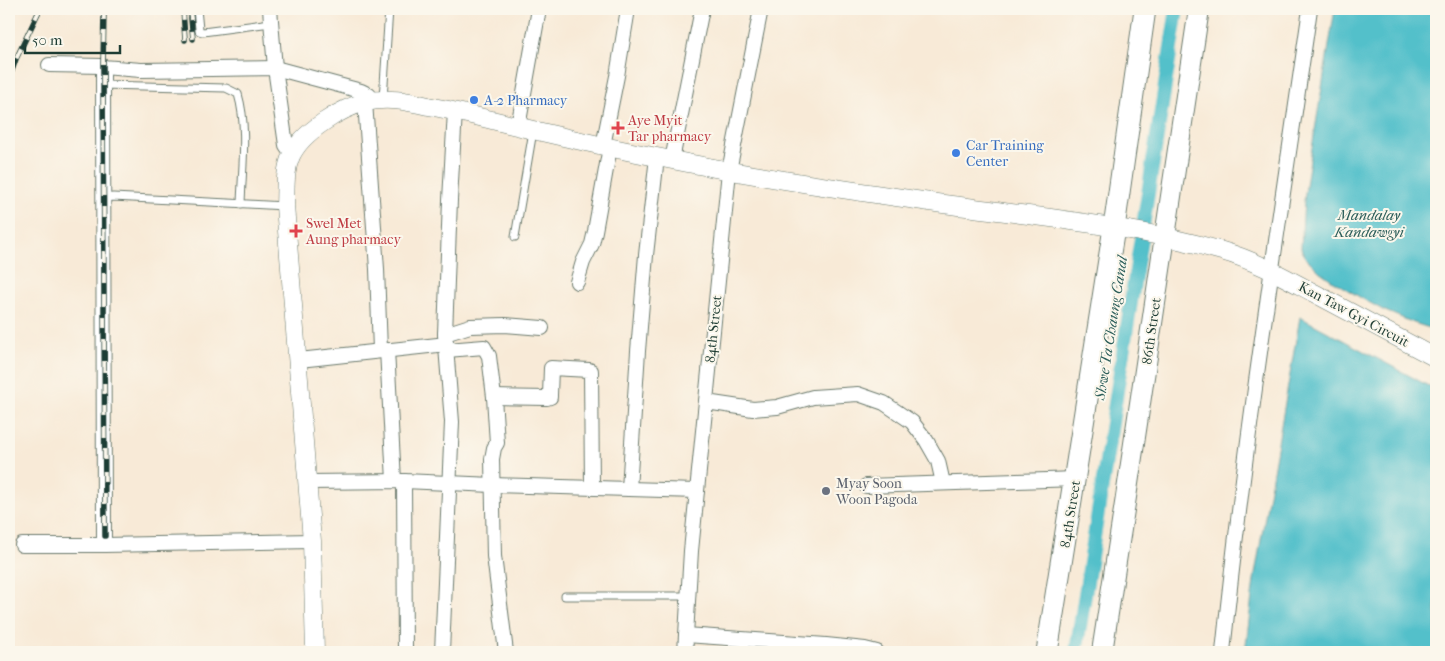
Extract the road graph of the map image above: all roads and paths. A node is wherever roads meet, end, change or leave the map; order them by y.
1 (197, 9) edge
2 (270, 9) edge
3 (390, 9) edge
4 (540, 9) edge
5 (628, 9) edge
6 (702, 9) edge
7 (761, 9) edge
8 (1145, 9) edge
9 (1199, 9) edge
10 (1310, 9) edge
11 (271, 23) junction
12 (49, 65) dead end
13 (103, 68) junction
14 (275, 68) junction
15 (102, 84) junction
16 (374, 101) junction
17 (455, 111) junction
18 (525, 129) junction
19 (606, 146) junction
20 (292, 154) junction
21 (664, 159) junction
22 (730, 171) junction
23 (104, 198) junction
24 (241, 204) junction
25 (285, 206) junction
26 (1116, 228) junction
27 (515, 237) dead end
28 (1163, 237) junction
29 (1272, 271) junction
30 (578, 282) dead end
31 (542, 328) dead end
32 (446, 343) junction
33 (384, 350) junction
34 (1436, 358) edge
35 (298, 360) junction
36 (494, 398) junction
37 (706, 402) junction
38 (1076, 479) junction
39 (399, 481) junction
40 (308, 482) junction
41 (450, 483) junction
42 (943, 484) junction
43 (493, 486) junction
44 (866, 486) dead end
45 (592, 487) junction
46 (628, 489) junction
47 (697, 491) junction
48 (312, 542) junction
49 (22, 545) dead end
50 (104, 545) junction
51 (565, 596) dead end
52 (689, 596) junction
53 (686, 635) junction
54 (826, 649) edge
55 (315, 652) edge
56 (405, 652) edge
57 (442, 652) edge
58 (506, 652) edge
59 (685, 652) edge
60 (877, 652) edge
61 (1047, 652) edge
62 (1102, 652) edge
63 (1223, 652) edge

1 - 11 lane
2 - 11 street
3 - 16 lane
4 - 18 street
5 - 19 street
6 - 21 street
7 - 22 street, 84th Street
8 - 26 main road, 84th Street
9 - 28 main road, 86th Street
10 - 29 street
11 - 14 street
12 - 13 street
13 - 14 street
13 - 15 street
14 - 16 street
14 - 20 street
15 - 23 street
15 - 24 lane
16 - 17 street, Kan Taw Gyi Circuit
16 - 20 street
16 - 33 street
17 - 18 street, Kan Taw Gyi Circuit
17 - 32 street
18 - 19 street, Kan Taw Gyi Circuit
18 - 27 lane
19 - 21 street, Kan Taw Gyi Circuit
19 - 30 street
20 - 25 street
21 - 22 street, Kan Taw Gyi Circuit
21 - 46 street
22 - 26 street, Kan Taw Gyi Circuit
22 - 37 street, 84th Street
23 - 24 lane
23 - 50 street
24 - 25 lane
25 - 35 street
26 - 28 street, Kan Taw Gyi Circuit
26 - 38 main road, 84th Street
28 - 29 street, Kan Taw Gyi Circuit
28 - 62 main road, 86th Street
29 - 34 street, Kan Taw Gyi Circuit
29 - 63 street
31 - 32 street
32 - 33 street
32 - 36 street
32 - 41 street
33 - 35 street
33 - 39 street
35 - 40 street
36 - 43 street
36 - 45 street
37 - 42 street
37 - 47 street, 84th Street
38 - 42 street
38 - 61 main road, 84th Street
39 - 40 street
39 - 41 street
39 - 56 street
40 - 48 street
41 - 43 street
41 - 57 street
42 - 44 street
43 - 45 street
43 - 58 street
45 - 46 street
46 - 47 street
47 - 52 street, 84th Street
48 - 50 street
48 - 55 street
49 - 50 street
51 - 52 lane
52 - 53 street, 84th Street
53 - 54 street
53 - 59 street, 84th Street
54 - 60 street

